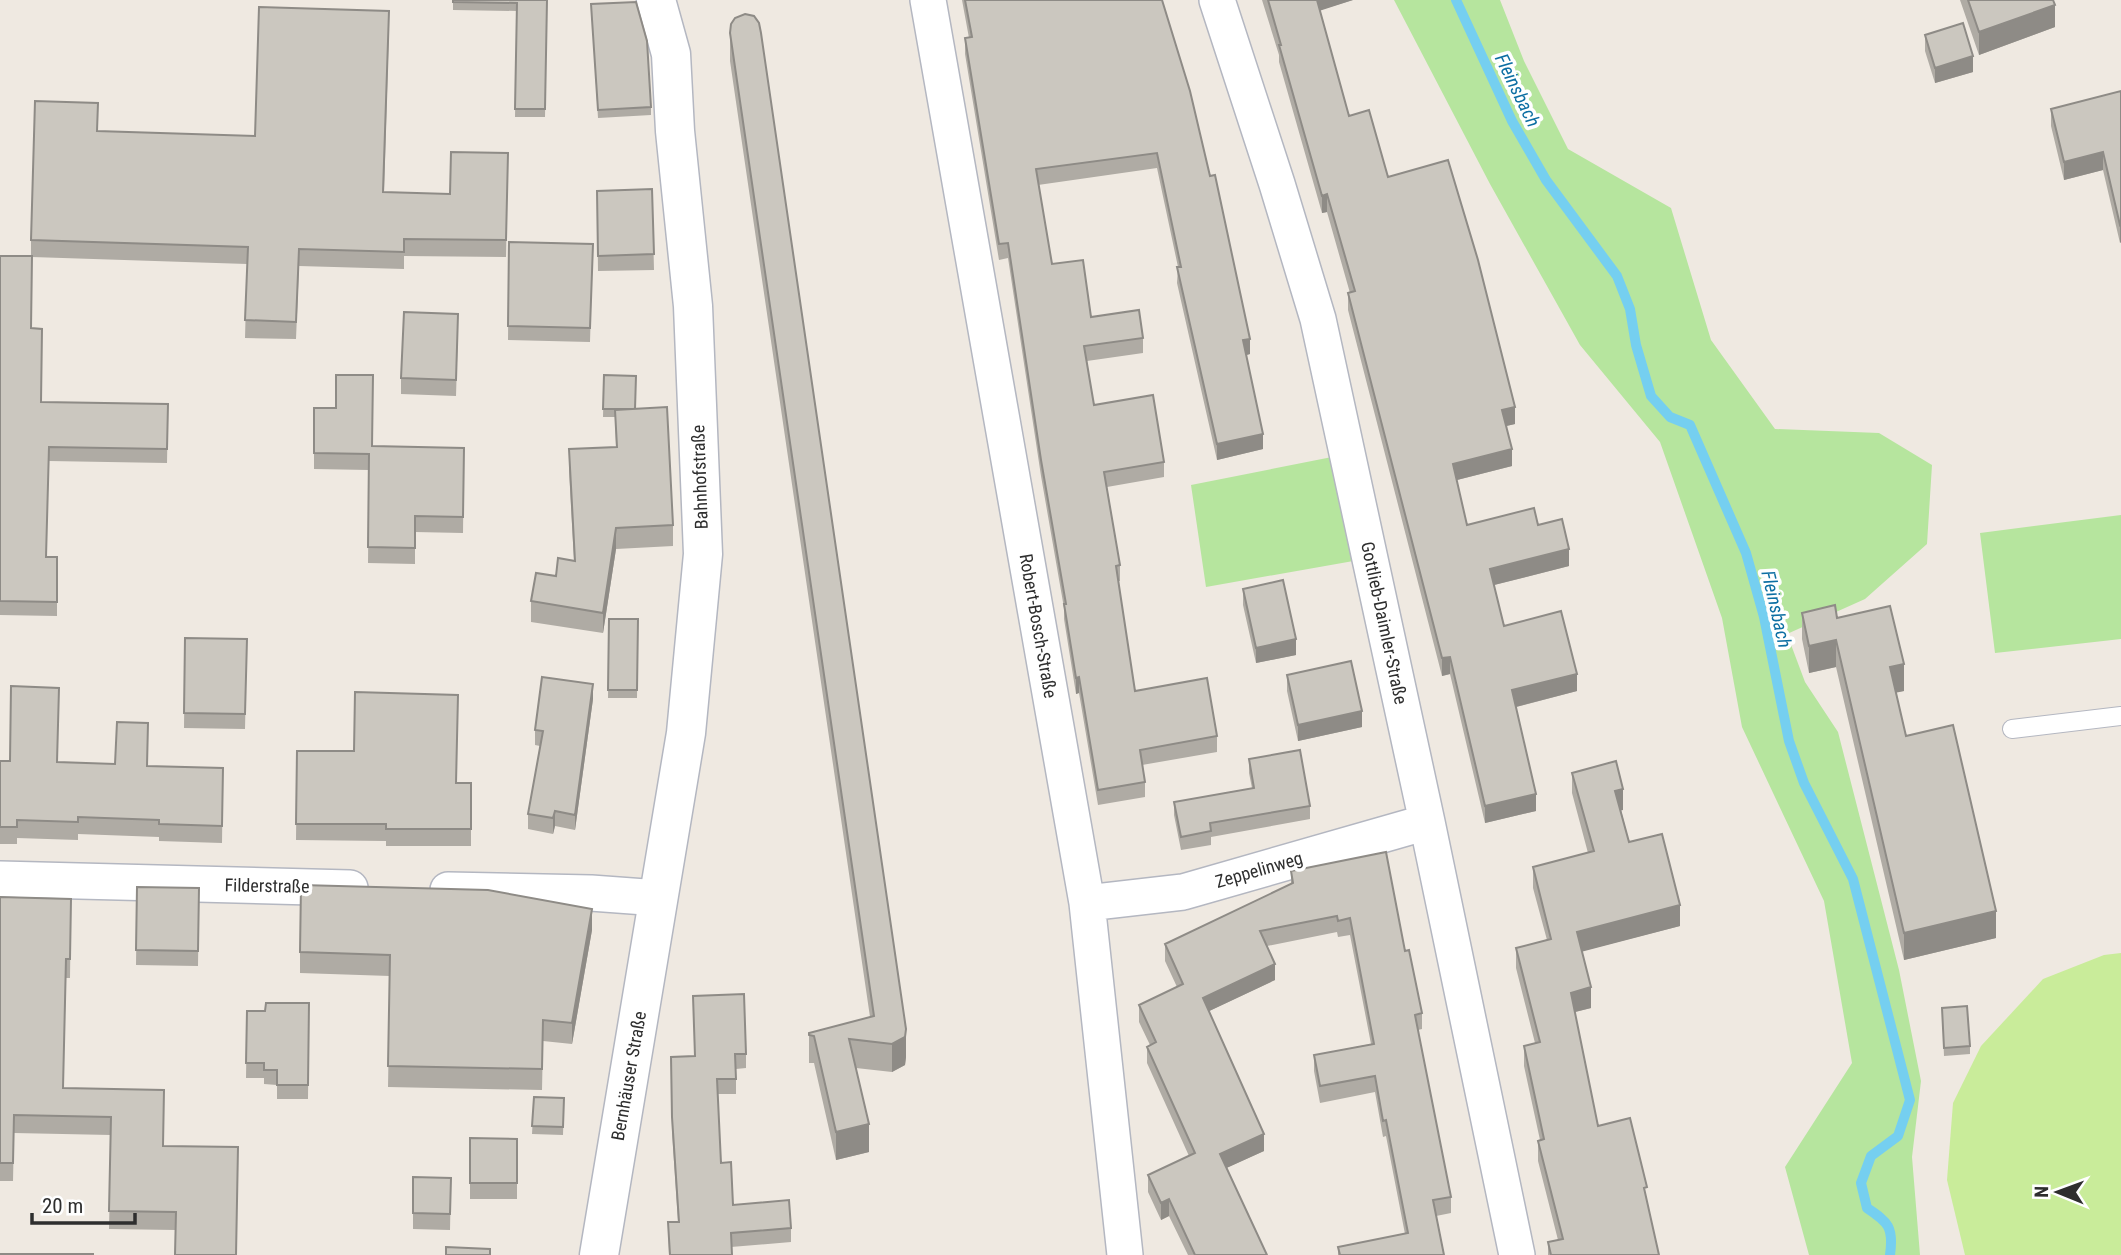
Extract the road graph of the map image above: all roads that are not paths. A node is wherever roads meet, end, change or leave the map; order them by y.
1 (656, 0) edge
2 (679, 0) edge
3 (928, 0) edge
4 (1217, 0) edge
5 (671, 54) junction
6 (2121, 716) edge
7 (2012, 729) dead end
8 (1427, 822) junction
9 (0, 879) edge
10 (659, 898) junction
11 (1087, 903) junction
12 (599, 1255) edge
13 (1125, 1255) edge
14 (1517, 1255) edge

1 - 5 street, Bahnhofstraße
2 - 5 street, Bahnhofstraße
3 - 11 street, Robert-Bosch-Straße
4 - 8 street, Gottlieb-Daimler-Straße
5 - 10 street, Bahnhofstraße
6 - 7 lane
8 - 11 street, Zeppelinweg
8 - 14 street, Gottlieb-Daimler-Straße
9 - 10 street, Filderstraße
10 - 12 street, Bernhäuser Straße
11 - 13 street, Robert-Bosch-Straße

